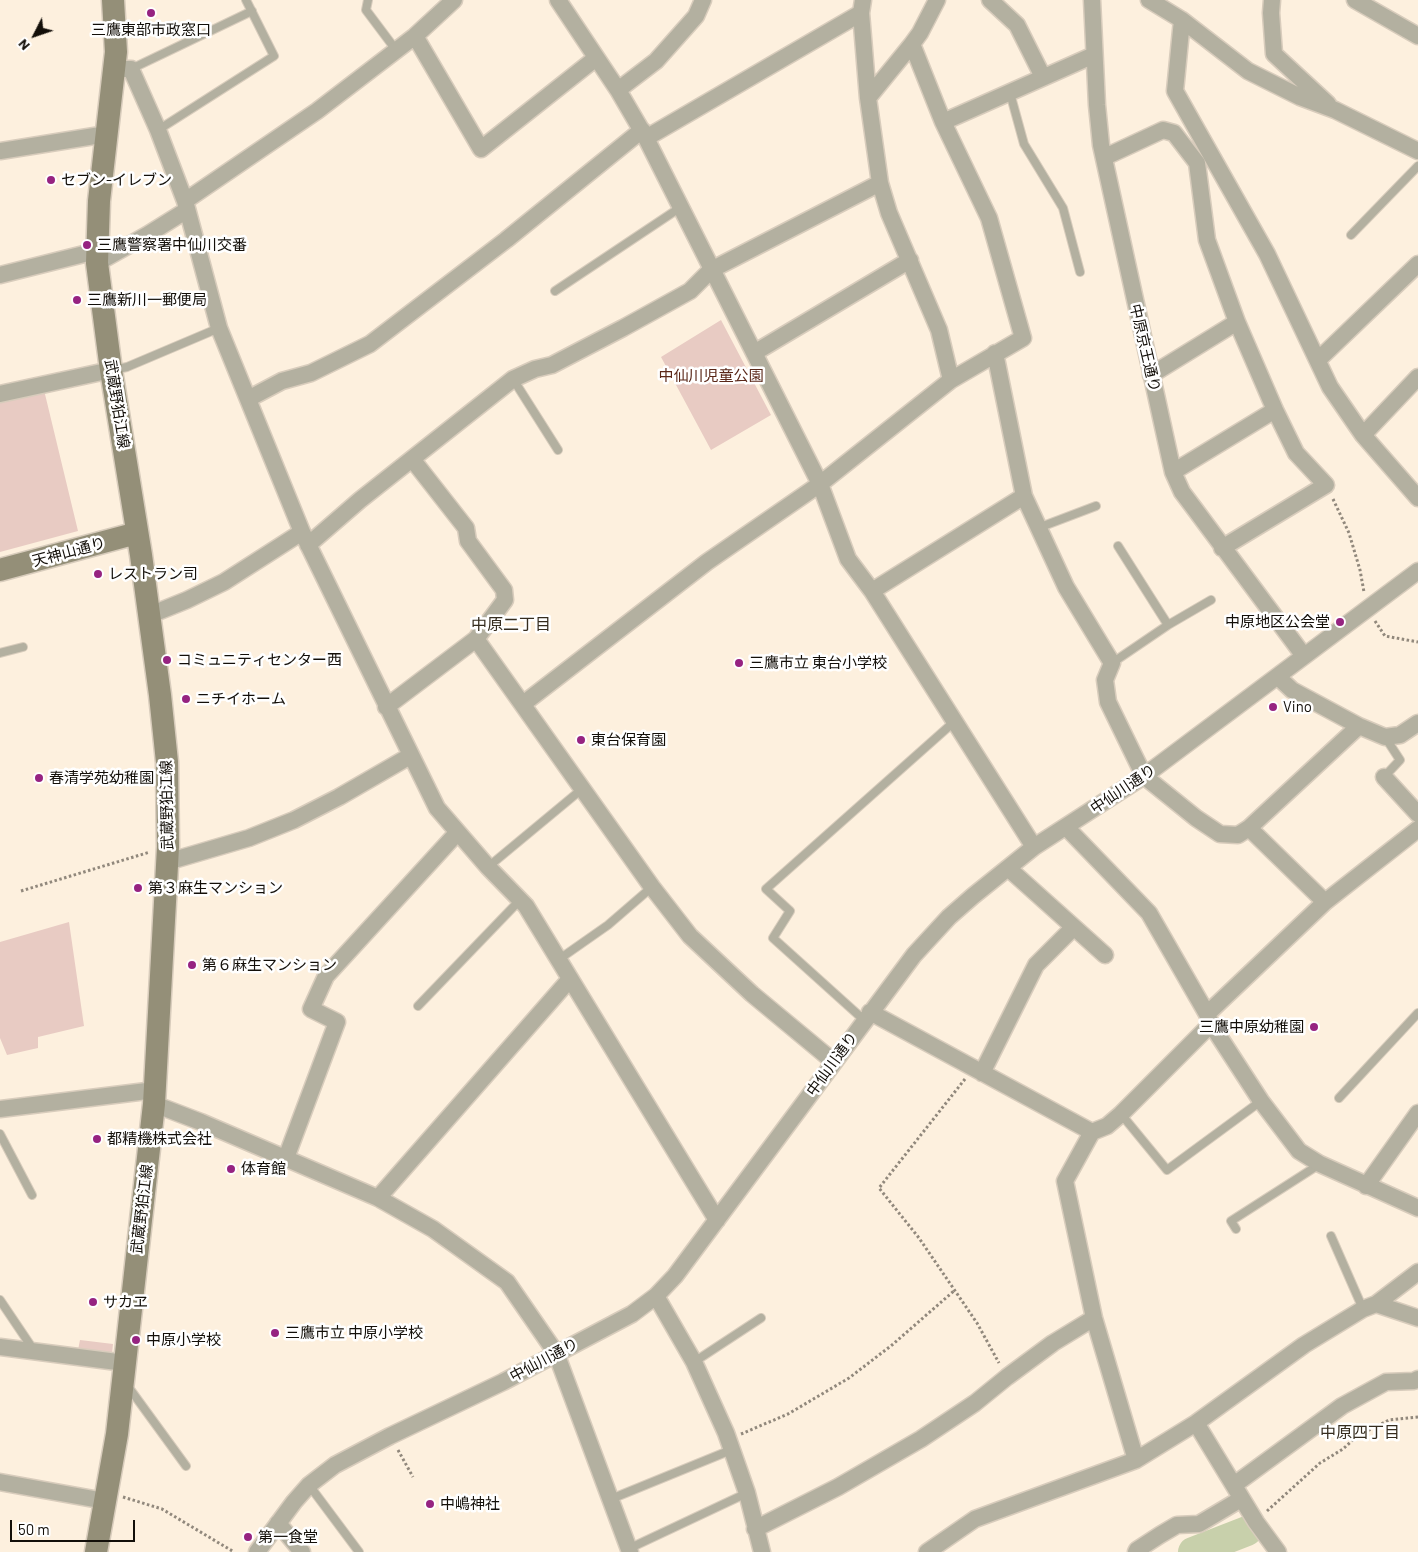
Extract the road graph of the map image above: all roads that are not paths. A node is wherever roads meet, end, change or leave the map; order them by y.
1 (113, 0) edge
2 (246, 0) edge
3 (368, 0) edge
4 (454, 0) edge
5 (558, 0) edge
6 (703, 0) edge
7 (937, 0) edge
8 (990, 0) edge
9 (1092, 0) edge
10 (1149, 0) edge
11 (1272, 0) edge
12 (1357, 1) edge
13 (1166, 5) edge
14 (862, 6) edge
15 (252, 11) junction
16 (1182, 20) junction
17 (415, 36) junction
18 (1418, 36) edge
19 (912, 44) junction
20 (396, 50) junction
21 (1094, 55) junction
22 (596, 58) junction
23 (122, 69) junction
24 (1043, 77) junction
25 (618, 90) junction
26 (1010, 93) junction
27 (868, 98) junction
28 (1335, 110) junction
29 (943, 122) junction
30 (158, 130) junction
31 (107, 134) junction
32 (644, 134) junction
33 (1418, 150) edge
34 (0, 151) edge
35 (1105, 157) junction
36 (1418, 166) edge
37 (880, 183) junction
38 (186, 205) junction
39 (681, 207) junction
40 (1352, 235) dead end
41 (97, 257) junction
42 (910, 260) junction
43 (1418, 264) edge
44 (712, 270) junction
45 (1080, 272) dead end
46 (0, 275) edge
47 (555, 292) dead end
48 (1237, 322) junction
49 (219, 328) junction
50 (754, 353) junction
51 (995, 353) junction
52 (1318, 360) junction
53 (111, 370) junction
54 (1151, 375) junction
55 (1418, 377) edge
56 (513, 380) junction
57 (951, 380) junction
58 (0, 394) edge
59 (248, 400) junction
60 (1275, 410) junction
61 (1363, 435) junction
62 (558, 450) dead end
63 (412, 459) junction
64 (1172, 472) junction
65 (820, 484) junction
66 (1024, 496) junction
67 (1418, 498) edge
68 (1096, 506) dead end
69 (1038, 528) junction
70 (137, 534) junction
71 (305, 538) junction
72 (1118, 546) dead end
73 (1222, 548) junction
74 (0, 570) edge
75 (1418, 571) edge
76 (872, 591) junction
77 (1211, 600) dead end
78 (150, 614) junction
79 (1168, 625) junction
80 (476, 639) junction
81 (23, 647) dead end
82 (0, 653) edge
83 (1304, 656) junction
84 (1112, 663) junction
85 (1278, 677) junction
86 (523, 704) junction
87 (386, 707) junction
88 (955, 721) junction
89 (1418, 723) edge
90 (1359, 726) junction
91 (1385, 737) junction
92 (410, 756) junction
93 (1144, 776) junction
94 (1384, 777) joint
95 (582, 789) junction
96 (1418, 814) edge
97 (1066, 827) junction
98 (1249, 828) junction
99 (1418, 829) edge
100 (457, 833) junction
101 (1034, 847) junction
102 (167, 855) junction
103 (488, 867) junction
104 (1008, 868) junction
105 (652, 887) junction
106 (520, 900) junction
107 (1325, 902) junction
108 (1073, 928) junction
109 (1105, 955) dead end
110 (558, 960) junction
111 (570, 979) junction
112 (418, 1006) dead end
113 (1418, 1013) edge
114 (867, 1016) junction
115 (1209, 1019) junction
116 (834, 1062) junction
117 (978, 1070) junction
118 (154, 1097) junction
119 (1339, 1098) dead end
120 (1261, 1101) junction
121 (0, 1109) edge
122 (1418, 1113) edge
123 (1121, 1114) junction
124 (1092, 1132) junction
125 (0, 1134) edge
126 (286, 1158) junction
127 (1320, 1164) junction
128 (1366, 1186) junction
129 (32, 1195) dead end
130 (378, 1198) junction
131 (1418, 1208) edge
132 (717, 1220) junction
133 (1236, 1229) dead end
134 (1331, 1236) dead end
135 (1418, 1272) edge
136 (656, 1296) junction
137 (0, 1300) edge
138 (1370, 1307) junction
139 (761, 1318) dead end
140 (1094, 1318) junction
141 (1418, 1318) edge
142 (0, 1347) edge
143 (34, 1351) junction
144 (556, 1354) junction
145 (694, 1362) junction
146 (124, 1371) junction
147 (1417, 1382) edge
148 (1196, 1423) junction
149 (729, 1445) junction
150 (1136, 1460) junction
151 (186, 1466) dead end
152 (0, 1482) edge
153 (309, 1485) junction
154 (1238, 1492) junction
155 (746, 1493) junction
156 (611, 1499) junction
157 (105, 1501) junction
158 (278, 1523) junction
159 (755, 1529) junction
160 (629, 1550) edge
161 (96, 1552) edge
162 (257, 1552) edge
163 (302, 1552) edge
164 (359, 1552) edge
165 (762, 1552) edge
166 (928, 1552) edge
167 (1136, 1552) edge
168 (1278, 1552) edge

1 - 23 main road, 武蔵野狛江線
2 - 15 lane
3 - 20 lane
4 - 17 street
5 - 22 street
6 - 25 street
7 - 19 street
8 - 24 street
9 - 21 street, 中原京王通り
10 - 13 street
11 - 28 street
12 - 18 street
13 - 16 street
14 - 27 street
14 - 32 street
15 - 23 lane
15 - 30 lane
16 - 28 street
16 - 52 street
17 - 20 street
17 - 22 street
19 - 27 street
19 - 29 street
20 - 38 street
21 - 24 street
21 - 35 street, 中原京王通り
22 - 25 street
23 - 30 street
23 - 31 main road, 武蔵野狛江線
24 - 26 street
25 - 32 street
26 - 29 street
26 - 45 lane
27 - 37 street
28 - 33 street
29 - 51 street
30 - 38 street
31 - 34 street
31 - 41 main road, 武蔵野狛江線
32 - 39 street
32 - 59 street
35 - 48 street
35 - 54 street, 中原京王通り
36 - 40 lane
37 - 42 street
37 - 44 street
38 - 41 street
38 - 49 street
39 - 44 street
39 - 47 lane
41 - 46 street
41 - 53 main road, 武蔵野狛江線
42 - 50 street
42 - 57 street
43 - 52 street
44 - 50 street
44 - 56 street
48 - 54 street
48 - 60 street
49 - 53 lane
49 - 59 street
50 - 65 street
51 - 57 street
51 - 66 street
52 - 61 street
53 - 58 street
53 - 70 main road, 武蔵野狛江線
54 - 64 street, 中原京王通り
55 - 61 street
56 - 62 lane
56 - 63 street
57 - 65 street
59 - 71 street
60 - 64 street
60 - 73 street
61 - 67 street
63 - 71 street
63 - 80 street
64 - 73 street, 中原京王通り
65 - 76 street
65 - 86 street
66 - 69 street
66 - 76 street
68 - 69 lane
69 - 84 street
70 - 74 main road, 天神山通り
70 - 78 main road, 武蔵野狛江線
71 - 78 street
71 - 87 street
72 - 79 lane
73 - 83 street, 中原京王通り
75 - 83 street, 中仙川通り
76 - 88 street
77 - 79 lane
78 - 102 main road, 武蔵野狛江線
79 - 84 lane
80 - 86 street
80 - 87 street
81 - 82 lane
83 - 85 street, 中仙川通り
84 - 93 street
85 - 90 street
85 - 93 street, 中仙川通り
86 - 95 street
87 - 92 street
88 - 101 street
88 - 114 lane
89 - 91 street
90 - 91 street
90 - 98 street
91 - 94 lane
92 - 100 street
92 - 102 street
93 - 97 street, 中仙川通り
93 - 98 street
94 - 96 street
95 - 103 lane
95 - 105 street
97 - 101 street, 中仙川通り
97 - 115 street
98 - 107 street
99 - 107 street
100 - 103 street
100 - 126 street
101 - 104 street, 中仙川通り
102 - 118 main road, 武蔵野狛江線
103 - 106 street
104 - 108 street
104 - 114 street, 中仙川通り
105 - 110 lane
105 - 116 street
106 - 110 street
106 - 112 lane
107 - 115 street
108 - 109 street
108 - 117 street
110 - 111 street
111 - 130 street
111 - 132 street
113 - 119 lane
114 - 116 street, 中仙川通り
114 - 117 street
115 - 120 street
115 - 123 street
116 - 132 street, 中仙川通り
117 - 124 street
118 - 121 street
118 - 126 street
118 - 146 main road, 武蔵野狛江線
120 - 123 lane
120 - 127 street
122 - 128 street
123 - 124 street
124 - 140 street
125 - 129 lane
126 - 130 street
127 - 128 street
127 - 133 lane
128 - 131 street
130 - 144 street
132 - 136 street, 中仙川通り
134 - 138 lane
135 - 138 street
136 - 144 street, 中仙川通り
136 - 145 street
137 - 143 lane
138 - 141 street
138 - 148 street
139 - 145 lane
140 - 150 street
140 - 159 street
142 - 143 street
143 - 146 street
144 - 153 street, 中仙川通り
144 - 156 street
145 - 149 street
146 - 151 lane
146 - 157 main road, 武蔵野狛江線
147 - 154 street
148 - 150 street
148 - 154 street
149 - 155 street
149 - 156 lane
150 - 166 street
152 - 157 street
153 - 158 street, 中仙川通り
153 - 164 lane
154 - 167 street
154 - 168 street
155 - 159 street
155 - 160 lane
156 - 160 street
157 - 161 main road, 武蔵野狛江線
158 - 162 street, 中仙川通り
158 - 163 street
159 - 165 street

